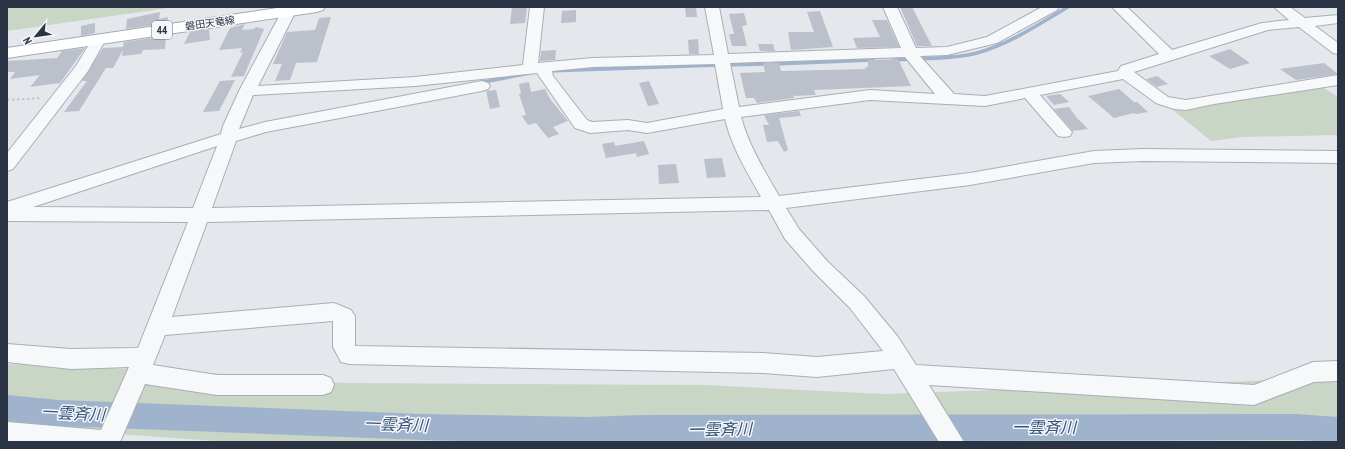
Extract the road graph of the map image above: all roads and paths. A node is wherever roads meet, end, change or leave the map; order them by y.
1 (317, 7) edge
2 (537, 7) edge
3 (712, 7) edge
4 (890, 7) edge
5 (1052, 7) edge
6 (1119, 7) edge
7 (1281, 7) edge
8 (289, 11) junction
9 (1338, 19) edge
10 (1300, 22) junction
11 (99, 39) junction
12 (1338, 50) edge
13 (8, 53) edge
14 (1168, 55) junction
15 (912, 56) junction
16 (723, 62) junction
17 (539, 70) junction
18 (1126, 74) junction
19 (1338, 80) edge
20 (247, 91) junction
21 (1029, 93) junction
22 (60, 97) junction
23 (949, 99) junction
24 (7, 100) edge
25 (732, 113) junction
26 (1064, 132) dead end
27 (230, 133) junction
28 (1338, 158) edge
29 (7, 165) edge
30 (773, 203) junction
31 (7, 209) edge
32 (7, 214) edge
33 (200, 215) junction
34 (158, 327) junction
35 (7, 353) edge
36 (140, 370) junction
37 (1338, 371) edge
38 (908, 372) junction
39 (323, 385) dead end
40 (7, 433) edge
41 (108, 442) edge
42 (952, 442) edge

1 - 8 main road, 磐田天竜線 / 44
2 - 17 street
3 - 16 street
4 - 15 street
5 - 15 street
6 - 14 street
7 - 10 street
8 - 11 main road, 磐田天竜線 / 44
8 - 20 street
9 - 10 street
10 - 12 street
10 - 14 street
11 - 13 main road, 磐田天竜線 / 44
11 - 22 street
14 - 18 street
15 - 16 street
15 - 23 street
16 - 17 street
16 - 25 street
17 - 20 street
17 - 25 street
17 - 27 street
18 - 19 street
18 - 21 street
20 - 27 street
21 - 23 street
21 - 26 street
22 - 24 path
22 - 29 street
23 - 25 street
25 - 30 street
27 - 31 street
27 - 33 street
28 - 30 street
30 - 33 street
30 - 38 street
32 - 33 street
33 - 34 street
34 - 36 street
34 - 38 street
35 - 36 street
36 - 39 street
36 - 41 street
37 - 38 street
38 - 42 street
40 - 41 street

